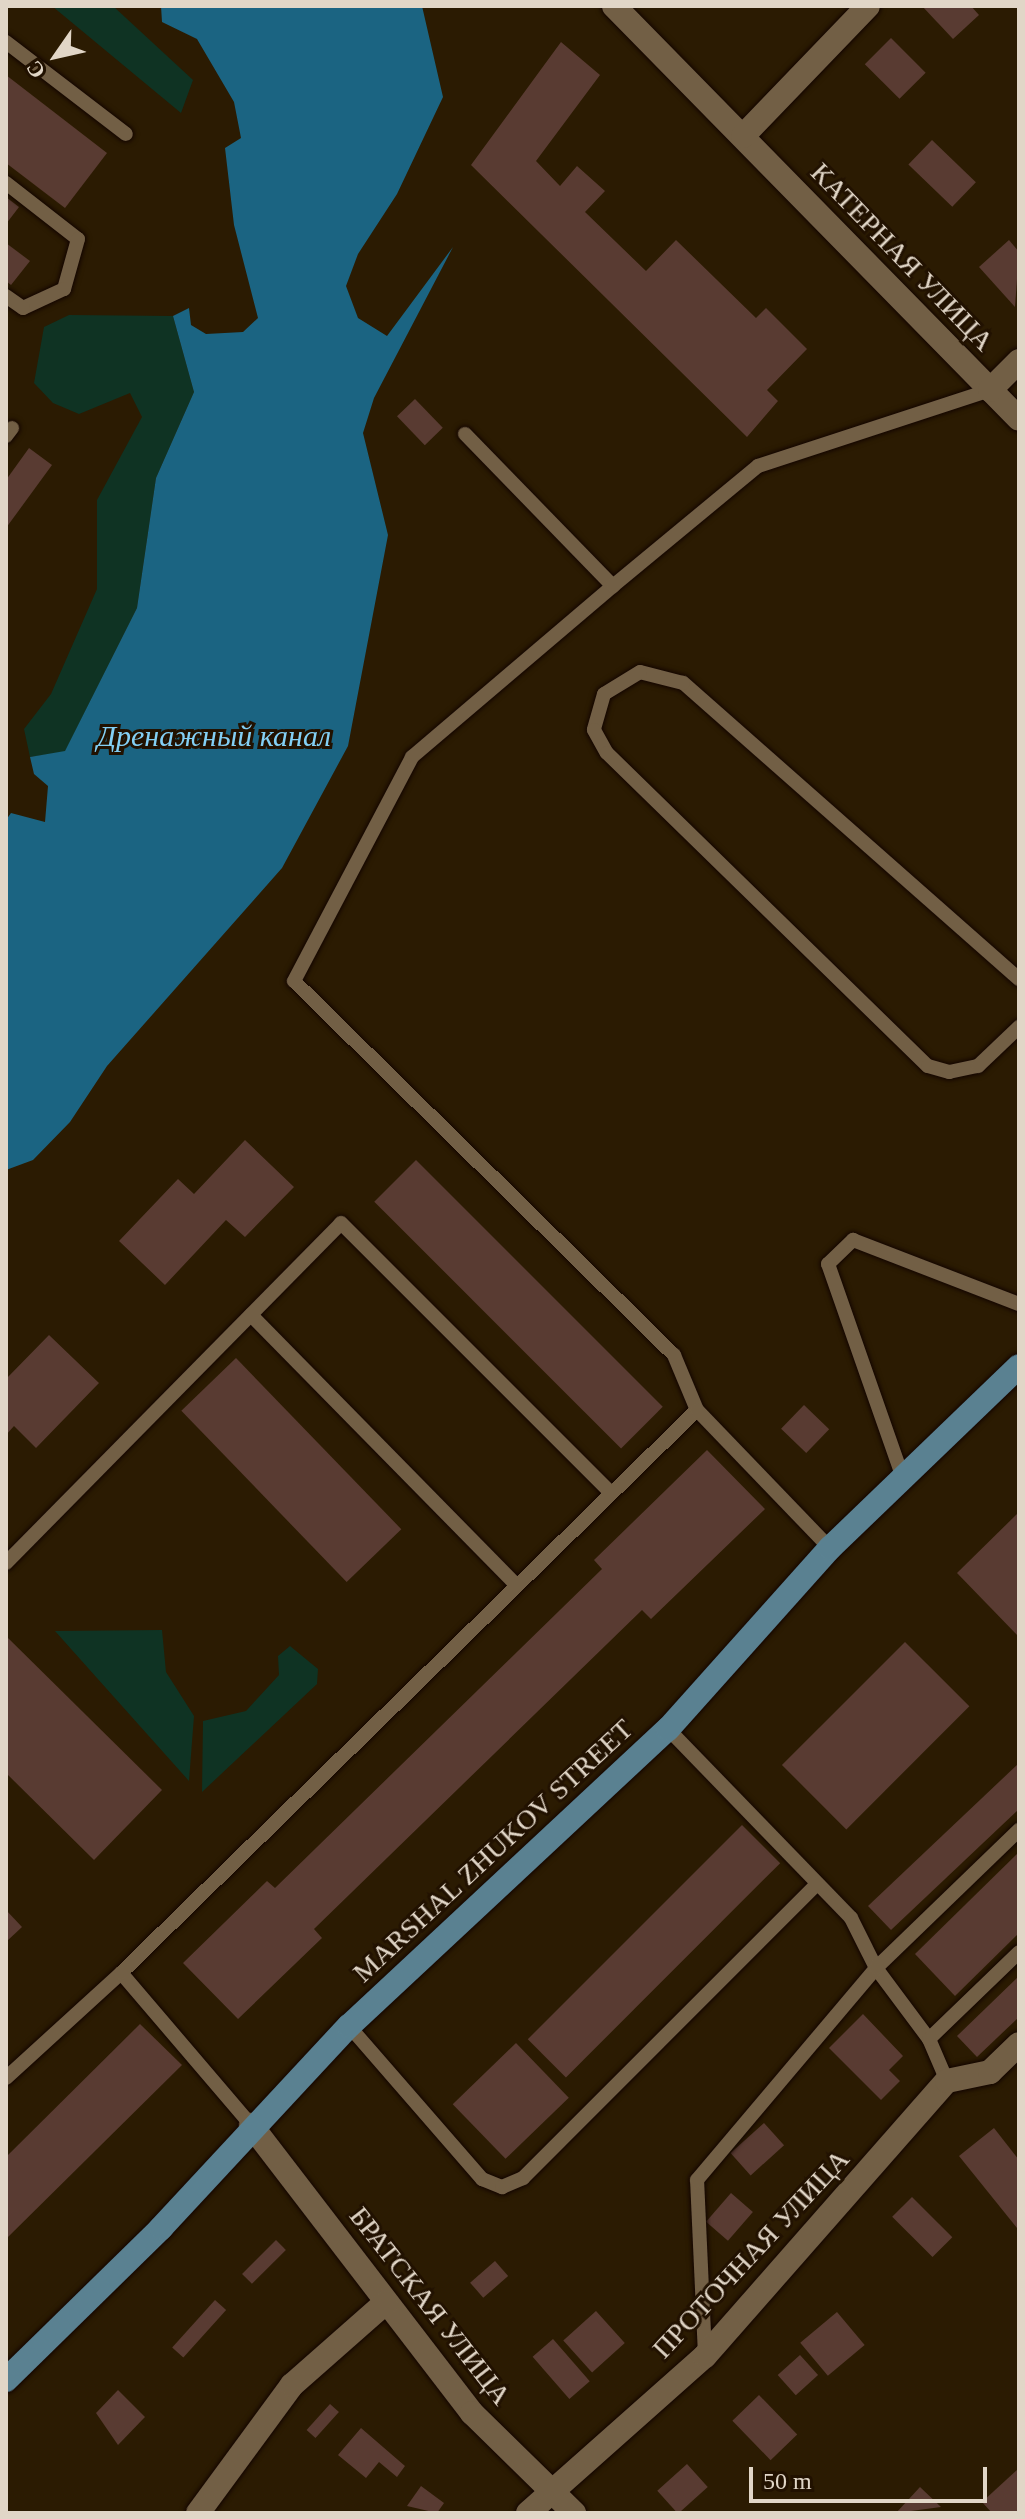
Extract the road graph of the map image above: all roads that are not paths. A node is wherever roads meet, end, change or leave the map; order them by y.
1 (614, 6) edge
2 (868, 6) edge
3 (6, 42) edge
4 (126, 134) dead end
5 (743, 136) junction
6 (6, 183) edge
7 (6, 296) edge
8 (1019, 361) edge
9 (990, 390) junction
10 (1019, 419) edge
11 (465, 434) dead end
12 (613, 586) junction
13 (1019, 979) edge
14 (1019, 1027) edge
15 (1019, 1304) edge
16 (251, 1315) junction
17 (1019, 1366) edge
18 (697, 1410) junction
19 (903, 1478) junction
20 (611, 1493) junction
21 (830, 1548) junction
22 (6, 1563) edge
23 (516, 1585) junction
24 (668, 1729) junction
25 (1019, 1830) edge
26 (817, 1884) junction
27 (1019, 1952) edge
28 (876, 1968) junction
29 (121, 1973) junction
30 (349, 2026) junction
31 (929, 2039) junction
32 (1019, 2044) edge
33 (6, 2078) edge
34 (947, 2081) junction
35 (251, 2125) junction
36 (386, 2302) junction
37 (705, 2356) junction
38 (6, 2380) edge
39 (548, 2490) junction
40 (198, 2513) edge
41 (528, 2513) edge
42 (574, 2513) edge

1 - 5 street, КАТЕРНАЯ УЛИЦА
2 - 5 street
3 - 4 lane
5 - 9 street, КАТЕРНАЯ УЛИЦА
6 - 7 lane
8 - 9 street
9 - 10 street, КАТЕРНАЯ УЛИЦА
9 - 12 lane
11 - 12 lane
12 - 18 lane
13 - 14 lane
15 - 19 lane
16 - 20 lane
16 - 22 lane
16 - 23 lane
17 - 19 main road, MARSHAL ZHUKOV STREET
18 - 20 lane
18 - 21 lane
19 - 21 main road, MARSHAL ZHUKOV STREET
20 - 23 lane
21 - 24 main road, MARSHAL ZHUKOV STREET
23 - 29 lane
24 - 26 lane
24 - 30 main road, MARSHAL ZHUKOV STREET
25 - 28 lane
26 - 28 lane
26 - 30 lane
27 - 31 lane
28 - 31 lane
28 - 37 lane
29 - 33 lane
29 - 35 lane
30 - 35 main road, MARSHAL ZHUKOV STREET
31 - 34 lane
32 - 34 street
34 - 37 street, ПРОТОЧНАЯ УЛИЦА
35 - 36 street, БРАТСКАЯ УЛИЦА
35 - 38 main road, MARSHAL ZHUKOV STREET
36 - 39 street, БРАТСКАЯ УЛИЦА
36 - 40 street
37 - 39 street, ПРОТОЧНАЯ УЛИЦА
39 - 41 street, ПРОТОЧНАЯ УЛИЦА
39 - 42 street, БРАТСКАЯ УЛИЦА

